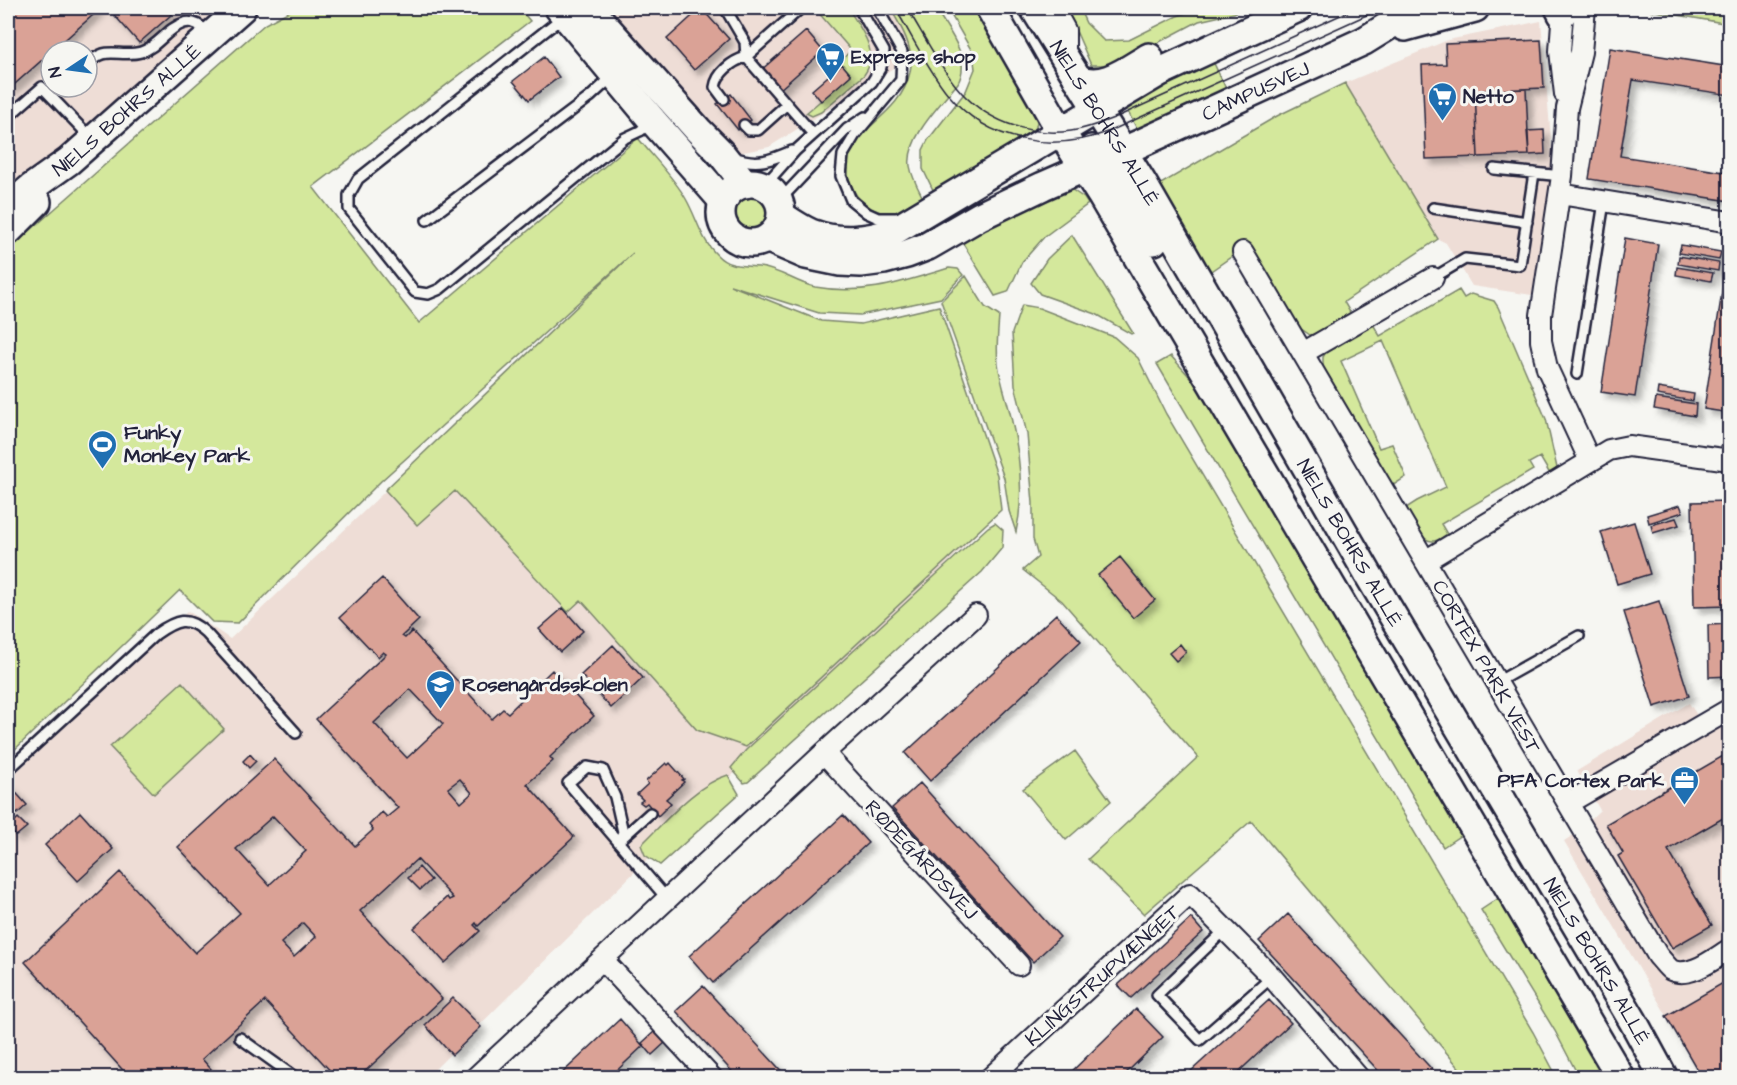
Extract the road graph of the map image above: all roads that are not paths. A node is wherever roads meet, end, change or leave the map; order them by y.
1 (242, 8) edge
2 (801, 8) edge
3 (859, 8) edge
4 (878, 8) edge
5 (990, 8) edge
6 (1004, 8) edge
7 (1034, 8) edge
8 (1053, 8) edge
9 (1422, 8) edge
10 (1475, 8) edge
11 (728, 9) edge
12 (1295, 9) edge
13 (1568, 9) edge
14 (579, 16) edge
15 (211, 35) junction
16 (604, 40) dead end
17 (1364, 41) junction
18 (99, 57) edge
19 (746, 57) junction
20 (618, 67) junction
21 (39, 92) edge
22 (57, 99) edge
23 (724, 99) dead end
24 (787, 104) junction
25 (874, 110) junction
26 (8, 117) edge
27 (653, 122) junction
28 (744, 125) dead end
29 (1083, 125) junction
30 (698, 130) junction
31 (813, 134) junction
32 (92, 139) junction
33 (795, 151) junction
34 (720, 152) junction
35 (69, 161) junction
36 (1494, 169) dead end
37 (1534, 173) junction
38 (1561, 185) junction
39 (723, 201) junction
40 (1604, 202) junction
41 (768, 205) junction
42 (8, 208) edge
43 (1433, 208) dead end
44 (925, 212) junction
45 (427, 220) dead end
46 (1527, 222) junction
47 (1730, 222) edge
48 (8, 231) edge
49 (1243, 252) dead end
50 (1433, 278) joint
51 (1303, 353) junction
52 (1577, 374) dead end
53 (1730, 460) edge
54 (1590, 461) junction
55 (1425, 561) junction
56 (976, 615) dead end
57 (1579, 636) dead end
58 (1497, 682) junction
59 (1730, 709) edge
60 (296, 733) dead end
61 (824, 753) junction
62 (8, 770) edge
63 (1568, 803) junction
64 (650, 813) dead end
65 (619, 841) junction
66 (668, 900) junction
67 (1225, 930) junction
68 (1730, 949) edge
69 (603, 960) junction
70 (1019, 965) dead end
71 (1272, 977) junction
72 (240, 1038) dead end
73 (296, 1077) edge
74 (475, 1077) edge
75 (712, 1077) edge
76 (990, 1077) edge
77 (1359, 1077) edge
78 (1621, 1077) edge
79 (1664, 1077) edge

1 - 15 street, NIELS BOHRS ALLÉ
2 - 19 lane
3 - 31 lane
4 - 25 lane
5 - 29 street, NIELS BOHRS ALLÉ
6 - 29 street
7 - 29 street, NIELS BOHRS ALLÉ
8 - 29 street
9 - 17 street, CAMPUSVEJ
10 - 17 street
11 - 19 lane
12 - 29 street
12 - 29 street
13 - 38 street
14 - 16 lane
14 - 20 street
14 - 27 lane
14 - 30 street
15 - 18 lane
15 - 32 street, NIELS BOHRS ALLÉ
17 - 29 street, CAMPUSVEJ
19 - 23 lane
19 - 24 lane
20 - 27 street
20 - 30 lane
20 - 45 lane
21 - 26 lane
22 - 32 lane
24 - 28 lane
24 - 31 lane
25 - 41 lane
25 - 44 lane
27 - 39 street
29 - 41 street
29 - 44 street
29 - 78 street, NIELS BOHRS ALLÉ
29 - 79 street, NIELS BOHRS ALLÉ
30 - 34 street
31 - 33 lane
32 - 35 street, NIELS BOHRS ALLÉ
33 - 34 lane
33 - 41 lane
34 - 41 street
35 - 42 street, NIELS BOHRS ALLÉ
35 - 48 street
36 - 37 lane
37 - 38 lane
37 - 46 lane
38 - 40 street
38 - 54 street
39 - 41 street
39 - 41 street
40 - 47 street
40 - 52 lane
41 - 44 street
43 - 46 lane
46 - 50 lane
49 - 51 street, CORTEX PARK VEST
50 - 51 street
51 - 55 street, CORTEX PARK VEST
53 - 54 street, CORTEX PARK VEST
54 - 55 street, CORTEX PARK VEST
55 - 58 street, CORTEX PARK VEST
56 - 61 street
57 - 58 lane
58 - 63 street, CORTEX PARK VEST
59 - 63 street
60 - 62 lane
61 - 66 street
61 - 70 street, RØDEGÅRDSVEJ
63 - 68 street, CORTEX PARK VEST
64 - 65 lane
65 - 65 lane
65 - 66 lane
66 - 69 street
67 - 71 street, KLINGSTRUPVÆNGET
67 - 71 lane
67 - 76 street, KLINGSTRUPVÆNGET
69 - 74 street
69 - 75 street
71 - 77 street, KLINGSTRUPVÆNGET
72 - 73 lane

